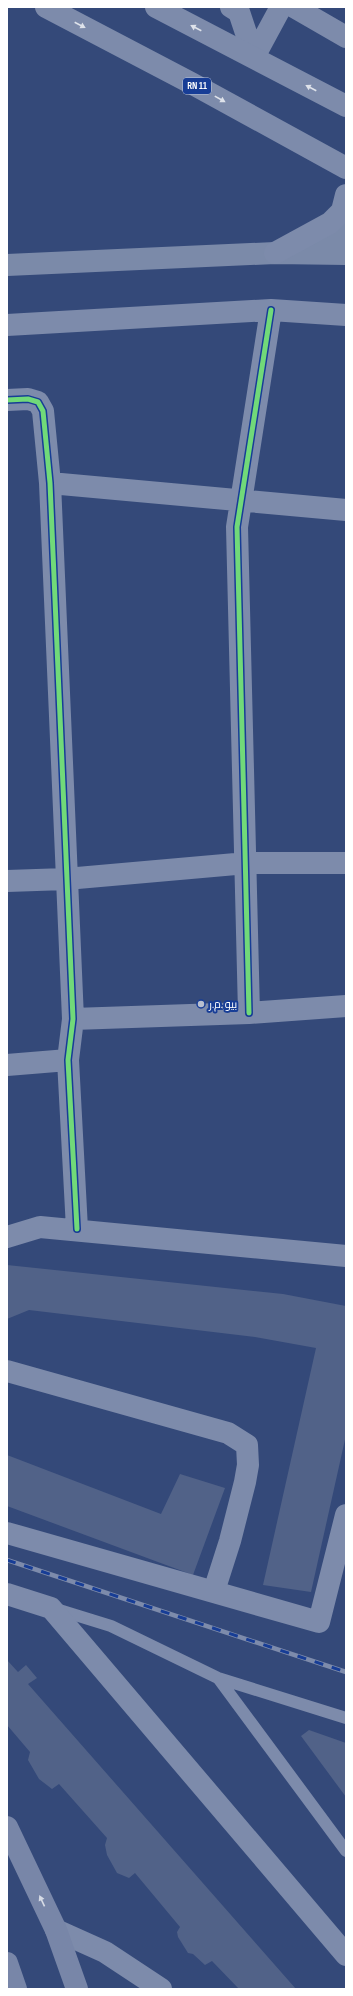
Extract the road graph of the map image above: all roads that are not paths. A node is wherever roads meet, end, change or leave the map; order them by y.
1 (46, 7) edge
2 (156, 7) edge
3 (231, 7) edge
4 (281, 7) edge
5 (294, 7) edge
6 (346, 37) edge
7 (254, 58) junction
8 (346, 106) edge
9 (314, 150) junction
10 (346, 168) edge
11 (346, 190) edge
12 (346, 195) edge
13 (346, 233) edge
14 (275, 253) junction
15 (346, 254) edge
16 (7, 265) edge
17 (271, 310) junction
18 (346, 315) edge
19 (7, 325) edge
20 (7, 400) edge
21 (50, 483) junction
22 (242, 500) junction
23 (346, 510) edge
24 (247, 863) junction
25 (346, 863) edge
26 (66, 879) junction
27 (7, 881) edge
28 (346, 1006) edge
29 (249, 1013) junction
30 (73, 1019) junction
31 (68, 1060) junction
32 (7, 1065) edge
33 (77, 1229) junction
34 (7, 1237) edge
35 (346, 1256) edge
36 (7, 1371) edge
37 (346, 1515) edge
38 (7, 1532) edge
39 (214, 1591) junction
40 (7, 1594) edge
41 (51, 1608) junction
42 (218, 1678) junction
43 (346, 1718) edge
44 (7, 1827) edge
45 (346, 1851) edge
46 (56, 1930) junction
47 (346, 1955) edge
48 (7, 1963) edge
49 (16, 1989) edge
50 (77, 1989) edge
51 (161, 1989) edge

1 -> 9 main road, RN 11
7 -> 2 main road
3 - 7 main road
4 - 7 main road
5 - 6 main road
8 -> 7 main road
9 - 10 main road, RN 11
9 - 11 main road
12 - 14 main road
13 - 14 main road
14 - 15 main road
14 - 16 main road
17 - 18 main road
17 - 19 main road
17 - 22 main road
20 - 21 main road
21 - 22 main road
21 - 26 main road
22 - 23 main road
22 - 24 main road
24 - 25 main road
24 - 26 main road
24 - 29 main road
26 - 27 main road
26 - 30 main road
28 - 29 main road
29 - 30 main road
30 - 31 main road
31 - 32 main road
31 - 33 main road
33 - 34 main road
33 - 35 main road
36 - 39 main road
37 - 39 main road
38 - 39 main road
40 - 41 main road
41 - 42 lane
41 - 47 main road
42 - 43 lane
42 - 45 lane
46 -> 44 main road
46 - 50 main road
46 - 51 main road
48 - 49 main road

